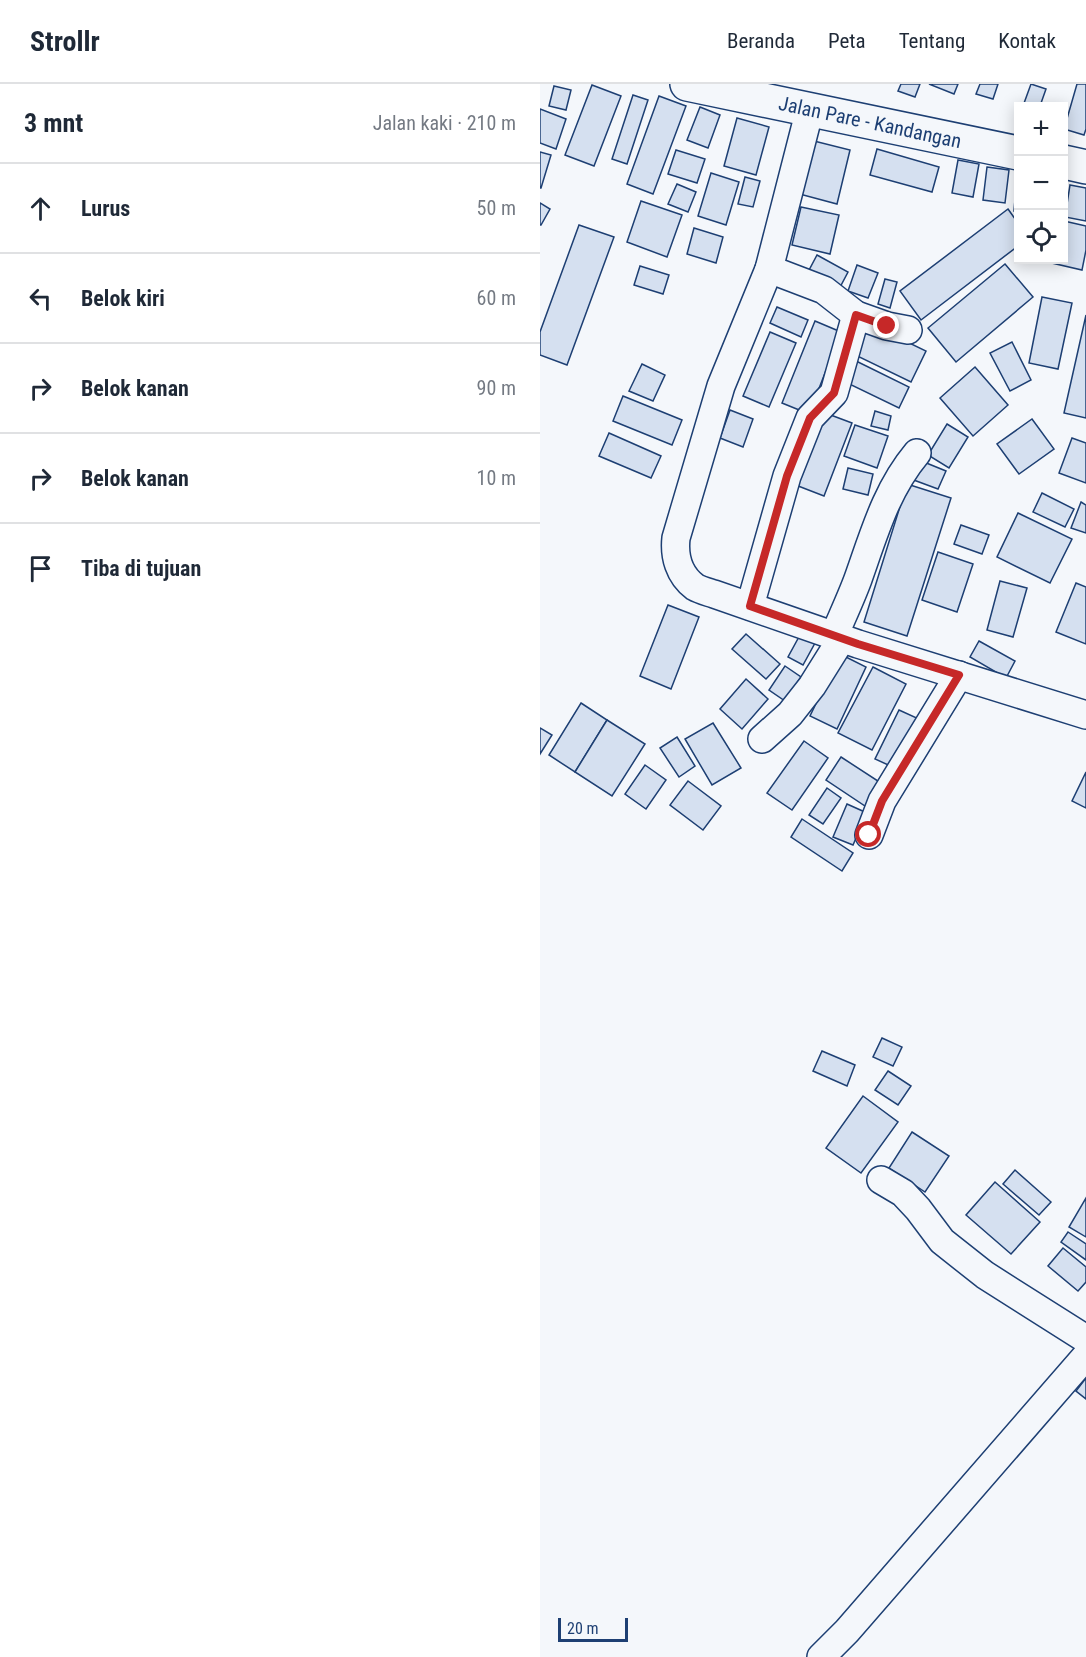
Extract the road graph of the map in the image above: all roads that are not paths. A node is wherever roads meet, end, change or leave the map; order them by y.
1 (687, 84) edge
2 (755, 91) edge
3 (810, 109) junction
4 (1014, 152) edge
5 (1068, 163) edge
6 (1086, 167) edge
7 (770, 270) junction
8 (856, 315) junction
9 (908, 330) dead end
10 (917, 453) dead end
11 (750, 606) junction
12 (838, 637) junction
13 (959, 675) junction
14 (1086, 715) edge
15 (762, 739) dead end
16 (869, 835) dead end
17 (881, 1180) dead end
18 (1086, 1339) edge
19 (1086, 1356) edge
20 (821, 1657) edge

1 - 2 main road, Jalan Pare - Kandangan
2 - 3 main road, Jalan Pare - Kandangan
3 - 4 main road, Jalan Pare - Kandangan
3 - 7 street
5 - 6 main road
7 - 8 street
7 - 11 street
8 - 9 street
8 - 11 street
10 - 12 street
11 - 12 street
12 - 13 street
12 - 15 street
13 - 14 street
13 - 16 street
17 - 18 street
19 - 20 street

